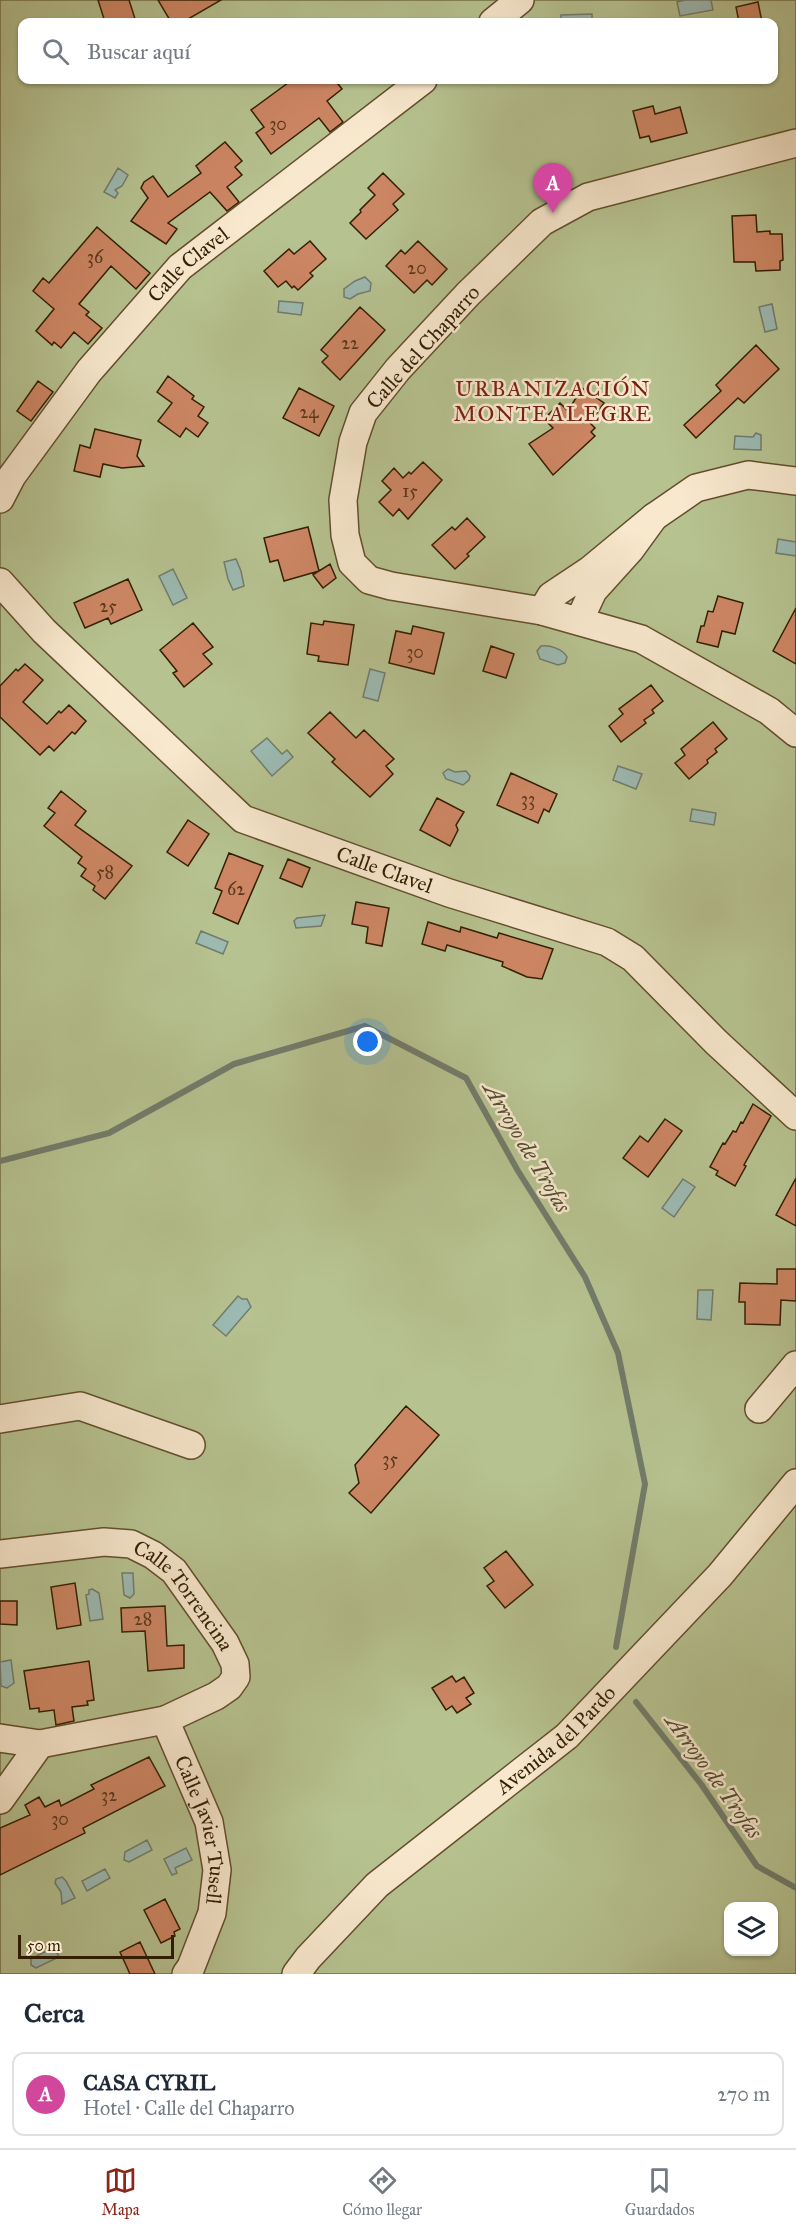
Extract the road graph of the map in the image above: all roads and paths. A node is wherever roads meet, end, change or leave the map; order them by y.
1 (520, 0) edge
2 (498, 18) edge
3 (418, 84) edge
4 (796, 143) edge
5 (796, 481) edge
6 (0, 499) edge
7 (654, 517) junction
8 (0, 582) edge
9 (542, 611) junction
10 (579, 621) junction
11 (796, 733) edge
12 (796, 1116) edge
13 (796, 1365) edge
14 (759, 1409) dead end
15 (0, 1419) edge
16 (191, 1445) dead end
17 (796, 1483) edge
18 (0, 1554) edge
19 (165, 1720) junction
20 (0, 1738) edge
21 (40, 1744) junction
22 (0, 1800) edge
23 (186, 1974) edge
24 (296, 1974) edge

1 - 2 street
3 - 6 street, Calle Clavel
4 - 9 street, Calle del Chaparro
5 - 7 street
7 - 9 street
7 - 10 street
8 - 12 street, Calle Clavel
9 - 10 street, Calle del Chaparro
10 - 11 street, Calle del Chaparro
13 - 14 street
15 - 16 street
17 - 24 street, Avenida del Pardo
18 - 19 street, Calle Torrencina
19 - 21 street
19 - 23 street, Calle Javier Tusell
20 - 21 street
21 - 22 street

